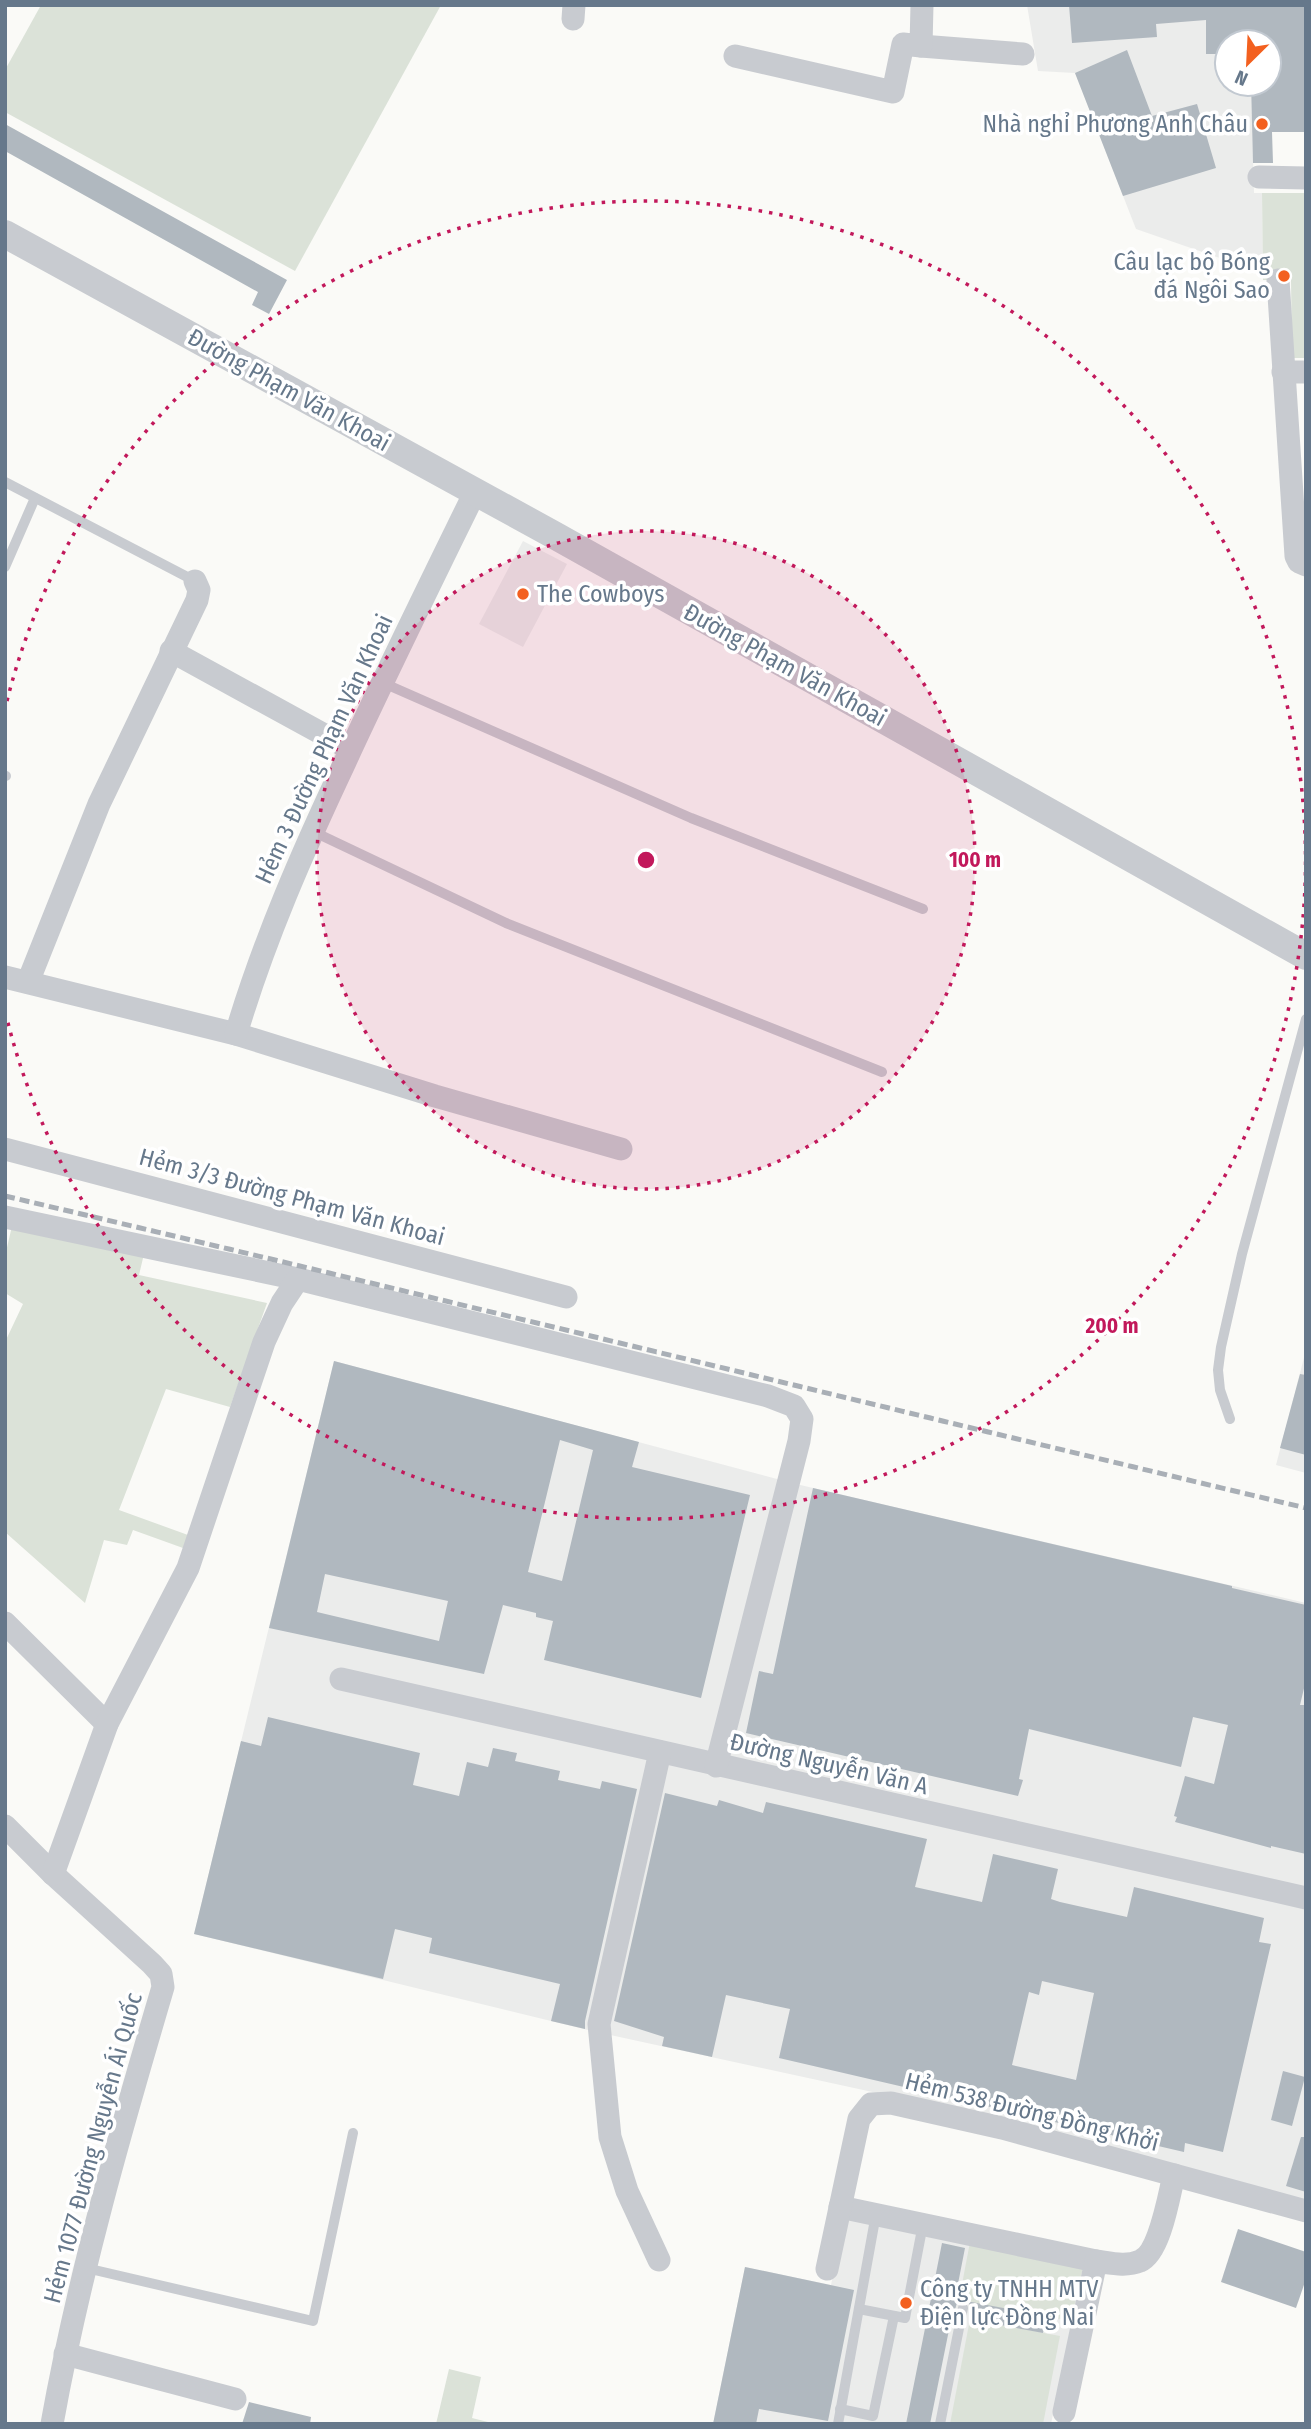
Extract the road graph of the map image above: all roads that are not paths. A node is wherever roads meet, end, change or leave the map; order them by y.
1 (922, 5) edge
2 (921, 46) junction
3 (1023, 54) dead end
4 (735, 56) dead end
5 (1259, 177) dead end
6 (1306, 177) edge
7 (5, 233) edge
8 (1278, 280) dead end
9 (1294, 372) edge
10 (5, 482) edge
11 (475, 492) junction
12 (35, 498) junction
13 (1306, 565) edge
14 (5, 567) edge
15 (195, 581) joint
16 (171, 651) junction
17 (381, 682) junction
18 (350, 749) junction
19 (312, 831) junction
20 (923, 909) dead end
21 (1306, 956) edge
22 (16, 979) edge
23 (1306, 1019) edge
24 (236, 1034) junction
25 (881, 1072) dead end
26 (5, 1149) edge
27 (621, 1149) dead end
28 (5, 1217) edge
29 (298, 1279) junction
30 (566, 1297) dead end
31 (1230, 1419) dead end
32 (5, 1623) edge
33 (341, 1679) dead end
34 (107, 1724) junction
35 (660, 1752) junction
36 (716, 1766) junction
37 (5, 1826) edge
38 (53, 1874) junction
39 (1306, 1898) edge
40 (353, 2133) dead end
41 (1174, 2175) junction
42 (840, 2207) junction
43 (1306, 2211) edge
44 (876, 2214) junction
45 (923, 2224) junction
46 (659, 2260) dead end
47 (1096, 2261) junction
48 (86, 2268) junction
49 (827, 2269) dead end
50 (963, 2308) dead end
51 (859, 2309) junction
52 (894, 2316) junction
53 (65, 2354) junction
54 (235, 2399) dead end
55 (840, 2409) junction
56 (1065, 2412) dead end
57 (52, 2424) edge
58 (838, 2424) edge
59 (940, 2424) edge

1 - 2 street
2 - 3 street
2 - 4 street
5 - 6 street
7 - 11 street, Đường Phạm Văn Khoai
8 - 9 street
9 - 13 street
10 - 12 lane
11 - 17 street, Hẻm 3 Đường Phạm Văn Khoai
11 - 21 street, Đường Phạm Văn Khoai
12 - 14 lane
12 - 15 lane
15 - 16 street
16 - 18 street
16 - 22 street
17 - 18 street, Hẻm 3 Đường Phạm Văn Khoai
17 - 20 lane
18 - 19 street, Hẻm 3 Đường Phạm Văn Khoai
19 - 24 street, Hẻm 3 Đường Phạm Văn Khoai
19 - 25 lane
22 - 24 street
23 - 31 lane
24 - 27 street
26 - 30 street, Hẻm 3/3 Đường Phạm Văn Khoai
28 - 29 street
29 - 34 street
29 - 36 street
32 - 34 street
33 - 35 street, Đường Nguyễn Văn A
34 - 38 street
35 - 36 street, Đường Nguyễn Văn A
35 - 46 street
36 - 39 street, Đường Nguyễn Văn A
37 - 38 street, Hẻm 1077 Đường Nguyễn Ái Quốc
38 - 48 street, Hẻm 1077 Đường Nguyễn Ái Quốc
40 - 48 lane
41 - 42 street, Hẻm 538 Đường Đồng Khởi
41 - 43 street, Hẻm 538 Đường Đồng Khởi
41 - 47 street
42 - 44 street
42 - 49 street, Hẻm 538 Đường Đồng Khởi
44 - 45 street
44 - 51 lane
45 - 47 street
45 - 52 lane
47 - 56 street
48 - 53 street, Hẻm 1077 Đường Nguyễn Ái Quốc
50 - 59 lane
51 - 52 lane
51 - 55 lane
52 - 55 lane
53 - 54 street
53 - 57 street, Hẻm 1077 Đường Nguyễn Ái Quốc
55 - 58 lane

